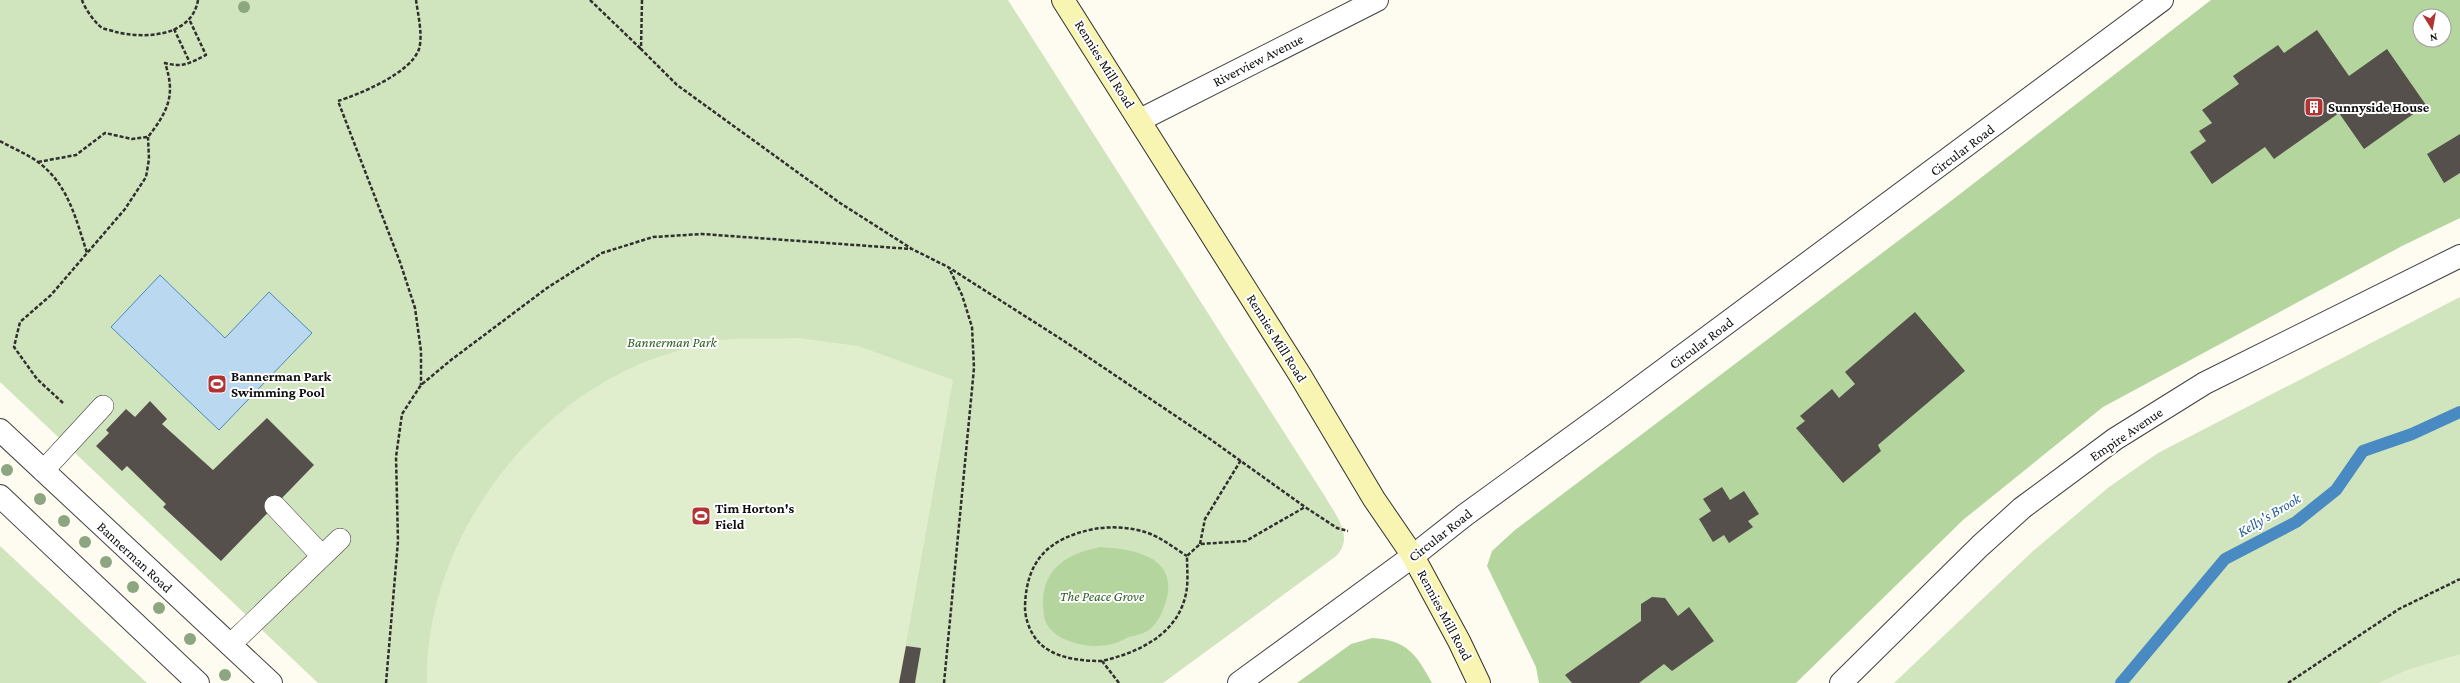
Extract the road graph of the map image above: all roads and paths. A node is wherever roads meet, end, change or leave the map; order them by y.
1 (82, 0) edge
2 (198, 0) edge
3 (416, 0) edge
4 (590, 0) edge
5 (642, 0) edge
6 (1063, 0) edge
7 (1377, 0) edge
8 (2162, 0) edge
9 (189, 19) junction
10 (174, 29) junction
11 (641, 49) junction
12 (190, 63) junction
13 (1140, 120) junction
14 (148, 137) junction
15 (0, 142) edge
16 (38, 162) junction
17 (912, 249) junction
18 (87, 253) junction
19 (2460, 256) edge
20 (948, 267) junction
21 (421, 385) junction
22 (103, 406) dead end
23 (86, 423) junction
24 (0, 430) edge
25 (1241, 460) junction
26 (43, 471) junction
27 (0, 496) edge
28 (275, 506) dead end
29 (1306, 507) junction
30 (1348, 531) dead end
31 (340, 539) dead end
32 (1200, 544) junction
33 (322, 556) junction
34 (1187, 556) junction
35 (1413, 556) junction
36 (2460, 579) edge
37 (230, 645) junction
38 (1102, 661) junction
39 (198, 683) edge
40 (271, 683) edge
41 (386, 683) edge
42 (944, 683) edge
43 (1119, 683) edge
44 (1239, 683) edge
45 (1479, 683) edge
46 (1841, 683) edge
47 (2288, 683) edge

1 - 10 path
2 - 9 path
3 - 21 path
4 - 11 path
5 - 11 path
6 - 13 main road, Rennies Mill Road
7 - 13 street, Riverview Avenue
8 - 35 street, Circular Road
9 - 10 path
9 - 12 path
10 - 12 path
11 - 17 path
12 - 14 path
13 - 35 main road, Rennies Mill Road
14 - 16 path
14 - 18 path
15 - 16 path
16 - 18 path
17 - 20 path
17 - 21 path
18 - 23 path
19 - 46 street, Empire Avenue
20 - 25 path
20 - 42 path
21 - 41 path
22 - 23 lane
23 - 26 lane
24 - 26 street, Bannerman Road
25 - 29 path
25 - 32 path
26 - 37 street, Bannerman Road
27 - 39 street
28 - 33 lane
29 - 30 path
29 - 32 path
31 - 33 lane
32 - 34 path
33 - 37 lane
34 - 38 path
34 - 38 path
35 - 44 street, Circular Road
35 - 45 main road, Rennies Mill Road
36 - 47 path
37 - 40 street, Bannerman Road
38 - 43 path

